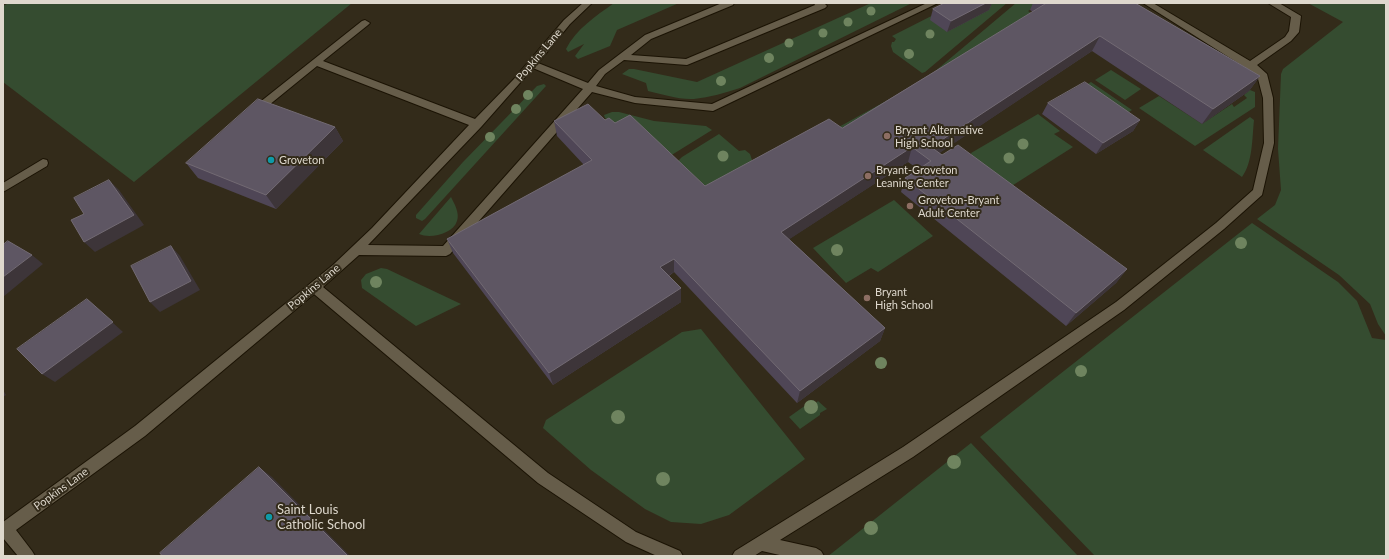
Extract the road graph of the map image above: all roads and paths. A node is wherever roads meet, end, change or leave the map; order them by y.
1 (588, 3) edge
2 (730, 3) edge
3 (818, 3) edge
4 (934, 3) edge
5 (1146, 3) edge
6 (1272, 3) edge
7 (365, 23) dead end
8 (622, 57) junction
9 (316, 62) junction
10 (532, 64) junction
11 (1250, 65) junction
12 (590, 88) junction
13 (246, 119) edge
14 (476, 124) junction
15 (43, 163) dead end
16 (3, 188) edge
17 (355, 250) junction
18 (314, 287) junction
19 (4, 530) edge
20 (761, 543) junction
21 (27, 556) edge
22 (675, 556) edge
23 (740, 556) edge
24 (816, 556) edge

1 - 10 street, Popkins Lane
2 - 8 street
3 - 8 street
4 - 12 street
5 - 11 street
6 - 11 street
7 - 9 street
8 - 12 street
9 - 13 street
9 - 14 street
10 - 12 street
10 - 14 street, Popkins Lane
11 - 20 street
12 - 17 street
14 - 17 street, Popkins Lane
15 - 16 street
17 - 18 street, Popkins Lane
18 - 19 street, Popkins Lane
18 - 22 street
19 - 21 street
20 - 23 street
20 - 24 street

